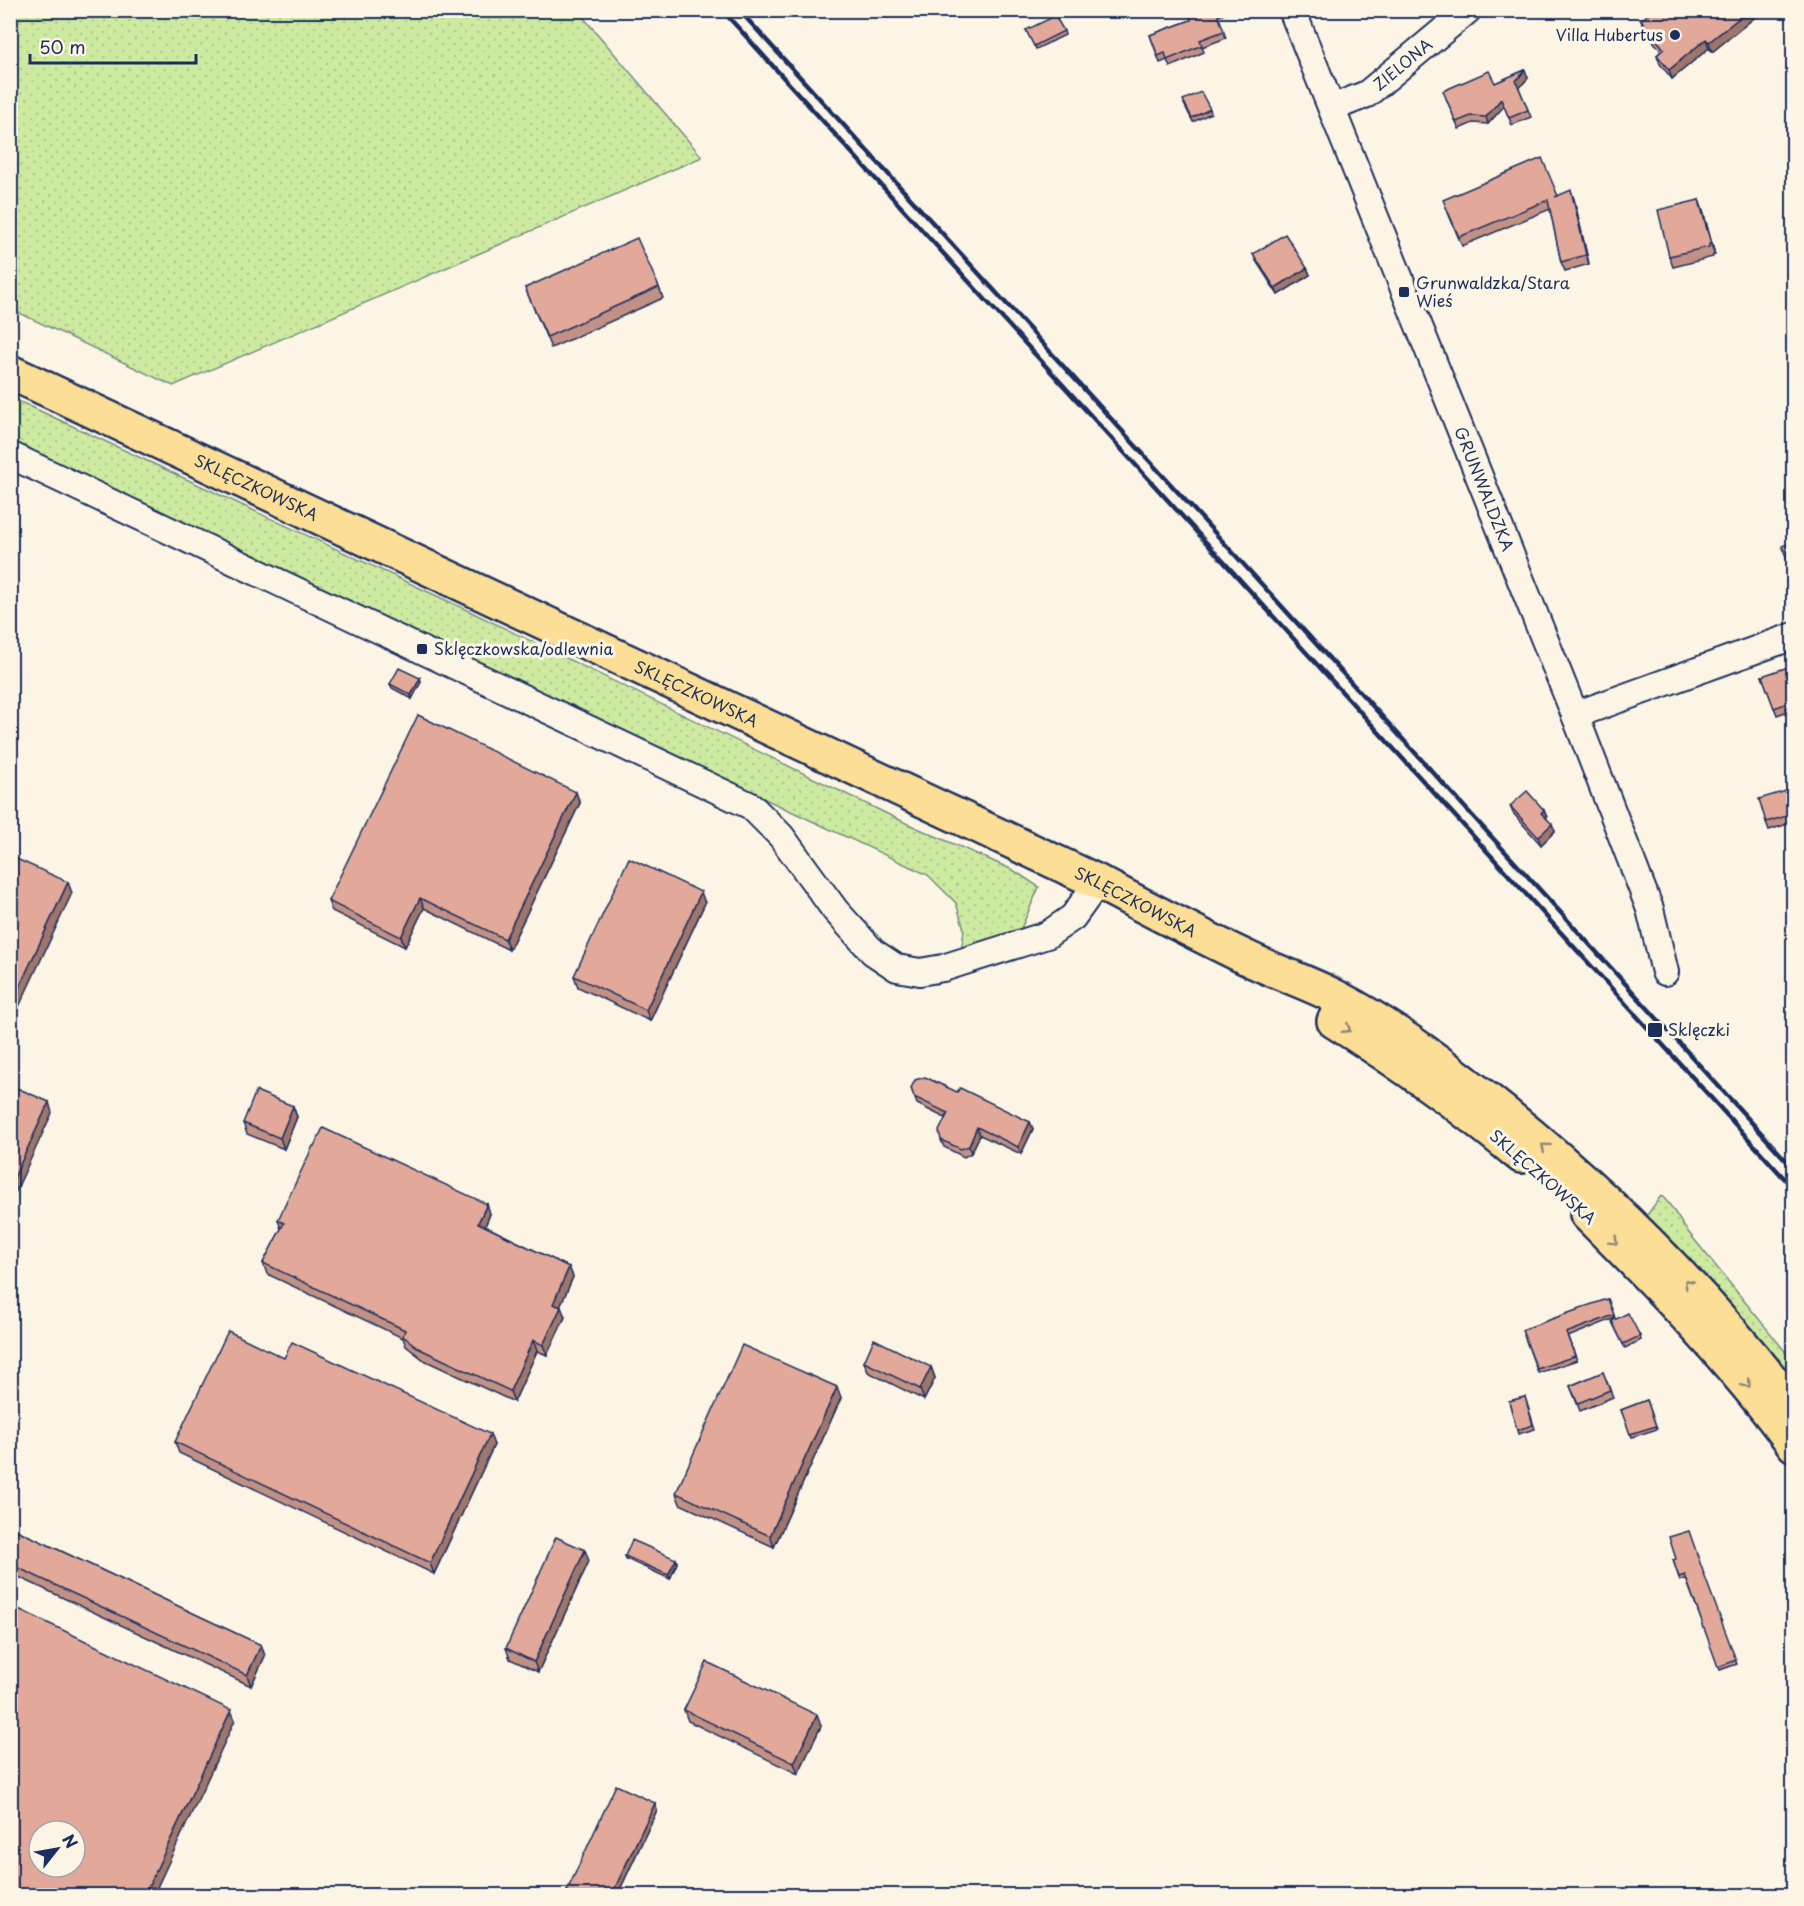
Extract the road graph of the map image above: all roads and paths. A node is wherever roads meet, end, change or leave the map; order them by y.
1 (1292, 10) edge
2 (1468, 10) edge
3 (1332, 108) junction
4 (10, 372) edge
5 (10, 455) edge
6 (1794, 636) edge
7 (1575, 715) junction
8 (1098, 882) junction
9 (1248, 958) junction
10 (1665, 972) dead end
11 (1794, 1408) edge
12 (1794, 1444) edge

1 - 3 street, GRUNWALDZKA
2 - 3 street, ZIELONA
3 - 7 street, GRUNWALDZKA
4 - 8 main road, SKLĘCZKOWSKA
5 - 8 street
6 - 7 street
7 - 10 street, GRUNWALDZKA
8 - 9 main road, SKLĘCZKOWSKA
11 -> 9 main road, SKLĘCZKOWSKA
9 -> 12 main road, SKLĘCZKOWSKA

